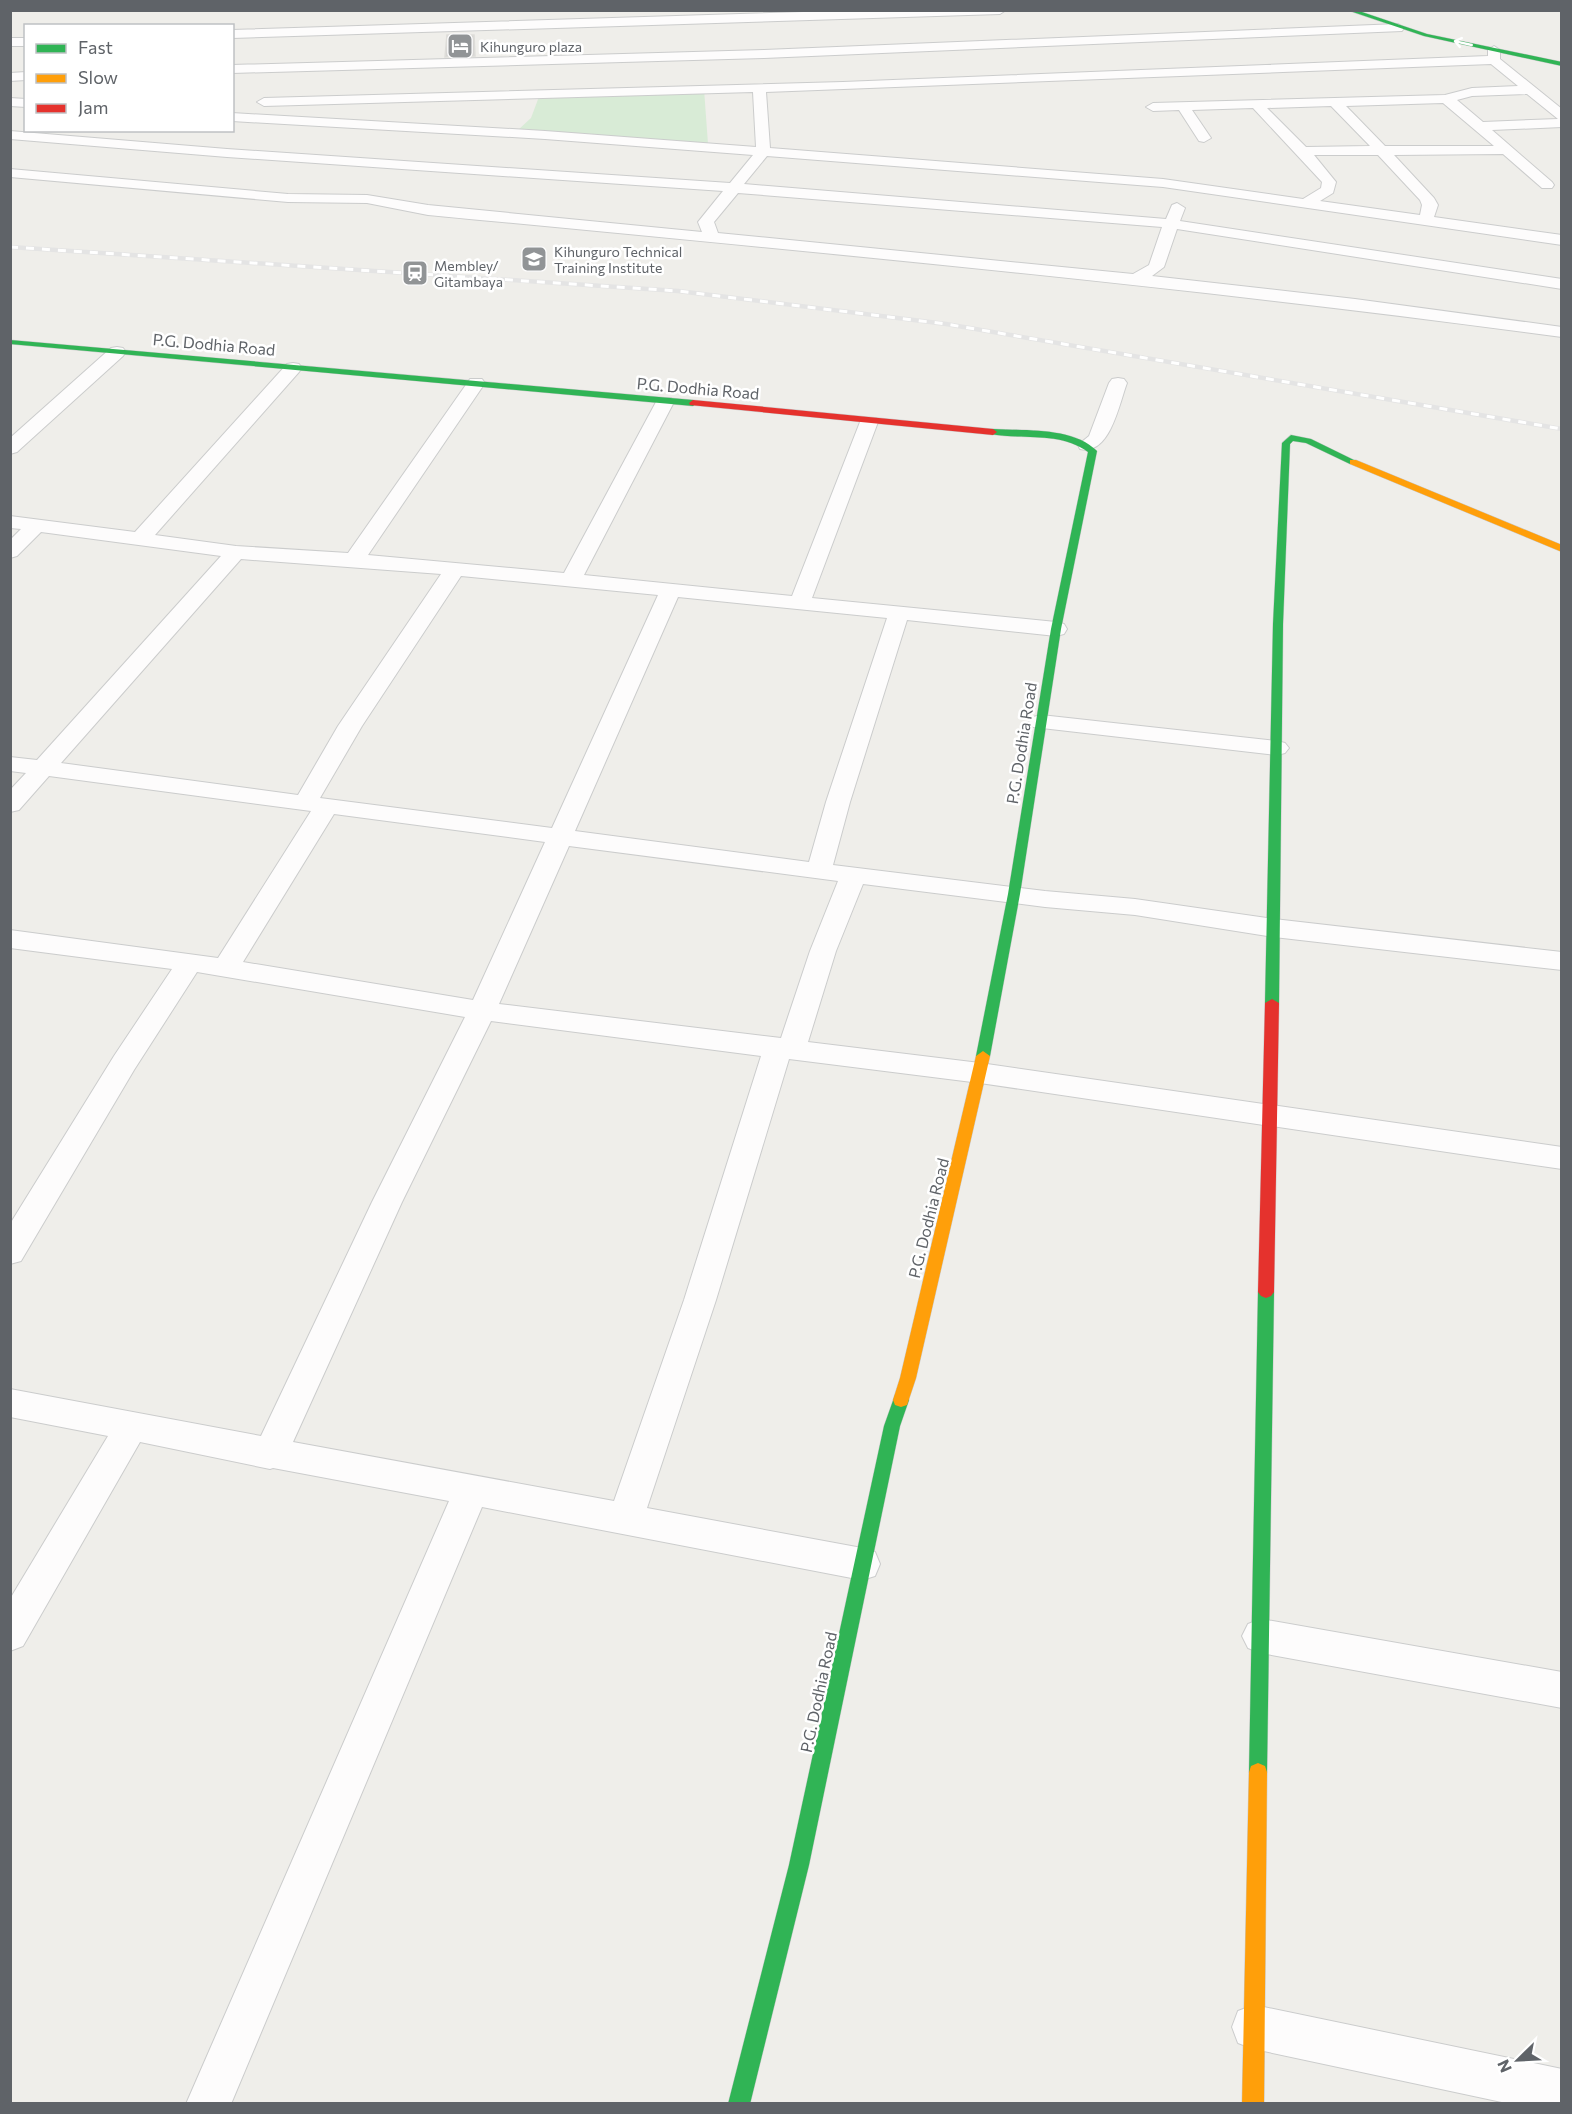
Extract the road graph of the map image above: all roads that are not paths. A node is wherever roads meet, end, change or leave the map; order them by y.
1 (1000, 10) edge
2 (1349, 10) edge
3 (755, 19) edge
4 (1398, 28) junction
5 (1320, 32) junction
6 (234, 34) edge
7 (316, 41) junction
8 (827, 51) junction
9 (1494, 55) junction
10 (1562, 64) edge
11 (1356, 65) junction
12 (309, 66) junction
13 (1323, 66) junction
14 (239, 69) edge
15 (843, 86) junction
16 (759, 87) junction
17 (1530, 90) junction
18 (1445, 99) junction
19 (244, 102) dead end
20 (1335, 102) junction
21 (1355, 102) junction
22 (1256, 104) junction
23 (1183, 106) junction
24 (1153, 107) dead end
25 (1562, 116) edge
26 (234, 117) edge
27 (288, 120) junction
28 (1562, 123) edge
29 (1480, 126) junction
30 (22, 135) edge
31 (1204, 138) dead end
32 (611, 140) junction
33 (1509, 150) junction
34 (1302, 151) junction
35 (1382, 151) junction
36 (763, 152) junction
37 (233, 153) junction
38 (1160, 163) dead end
39 (10, 172) edge
40 (581, 177) junction
41 (1163, 183) junction
42 (1186, 185) junction
43 (1547, 185) dead end
44 (733, 188) junction
45 (187, 189) junction
46 (1306, 202) junction
47 (1426, 220) junction
48 (1171, 224) junction
49 (712, 237) junction
50 (1562, 240) edge
51 (1137, 279) junction
52 (1562, 284) edge
53 (1562, 332) edge
54 (10, 342) edge
55 (117, 352) junction
56 (293, 368) junction
57 (476, 383) junction
58 (1118, 383) dead end
59 (665, 402) junction
60 (869, 422) junction
61 (1087, 445) junction
62 (10, 448) edge
63 (10, 522) edge
64 (37, 525) junction
65 (141, 538) junction
66 (1562, 549) edge
67 (10, 552) edge
68 (237, 552) junction
69 (354, 560) junction
70 (455, 569) junction
71 (571, 580) junction
72 (671, 590) junction
73 (800, 602) junction
74 (898, 613) junction
75 (1056, 629) junction
76 (1041, 722) junction
77 (1277, 748) junction
78 (10, 764) edge
79 (44, 769) junction
80 (316, 804) junction
81 (10, 805) edge
82 (560, 837) junction
83 (819, 871) junction
84 (854, 874) junction
85 (1014, 894) junction
86 (1274, 928) junction
87 (10, 939) edge
88 (1562, 961) edge
89 (190, 962) junction
90 (225, 968) junction
91 (482, 1011) junction
92 (785, 1049) junction
93 (980, 1073) junction
94 (1268, 1115) junction
95 (1562, 1158) edge
96 (10, 1252) edge
97 (10, 1403) edge
98 (131, 1427) junction
99 (270, 1454) junction
100 (471, 1491) junction
101 (625, 1520) junction
102 (862, 1564) junction
103 (10, 1634) edge
104 (1261, 1636) junction
105 (1562, 1690) edge
106 (1254, 2026) junction
107 (1562, 2092) edge
108 (208, 2103) edge
109 (739, 2103) edge
110 (1253, 2103) edge

1 - 3 street
2 - 4 street
3 - 7 street
4 - 5 street
9 -> 4 street
5 - 8 street
5 - 11 street
6 - 7 street
7 - 12 street
8 - 12 street
8 - 15 street
9 - 10 street
9 - 11 street
9 - 17 street
11 - 13 street
12 - 14 street
13 - 15 street
13 - 21 street
15 - 16 street
16 - 19 street
16 - 36 street
17 - 18 street
17 - 25 street
18 - 21 street
18 - 29 street
20 - 21 street
20 - 22 street
20 - 35 street
22 - 23 street
22 - 34 street
23 - 24 street
23 - 31 street
26 - 27 street
27 - 32 street
27 - 37 street
28 - 29 street
29 - 33 street
30 - 37 street
32 - 36 street
32 - 40 street
33 - 35 street
33 - 43 street
34 - 35 street
34 - 46 street
35 - 47 street
36 - 41 street
36 - 44 street
37 - 40 street
37 - 45 street
38 - 41 street
39 - 45 street
40 - 44 street
41 - 42 street
42 - 46 street
42 - 48 street
44 - 48 street
44 - 49 street
45 - 49 street
46 - 47 street
47 - 50 street
48 - 51 street
48 - 52 street
49 - 51 street
51 - 53 street
54 - 55 street, P.G. Dodhia Road
55 - 56 street, P.G. Dodhia Road
55 - 62 street
56 - 57 street, P.G. Dodhia Road
56 - 65 street
57 - 59 street, P.G. Dodhia Road
57 - 69 street
58 - 61 street
59 - 60 street, P.G. Dodhia Road
59 - 71 street
60 - 61 street, P.G. Dodhia Road
60 - 73 street
61 - 75 street, P.G. Dodhia Road
63 - 64 street
64 - 65 street
64 - 67 street
65 - 68 street
66 - 77 street
68 - 69 street
68 - 79 street
69 - 70 street
70 - 71 street
70 - 80 street
71 - 72 street
72 - 73 street
72 - 82 street
73 - 74 street
74 - 75 street
74 - 83 street
75 - 76 street, P.G. Dodhia Road
76 - 77 street
76 - 85 street, P.G. Dodhia Road
77 - 86 street
78 - 79 street
79 - 80 street
79 - 81 street
80 - 82 street
80 - 90 street
82 - 83 street
82 - 91 street
83 - 84 street
84 - 85 street
84 - 92 street
85 - 86 street
85 - 93 street, P.G. Dodhia Road
86 - 88 street
86 - 94 street
87 - 89 street
89 - 90 street
89 - 96 street
90 - 91 street
91 - 92 street
91 - 99 street
92 - 93 street
92 - 101 street
93 - 94 street
93 - 102 street, P.G. Dodhia Road
94 - 95 street
94 - 104 street
97 - 98 street
98 - 99 street
98 - 103 street
99 - 100 street
100 - 101 street
100 - 108 street
101 - 102 street
102 - 109 street, P.G. Dodhia Road
104 - 105 street
104 - 106 street
106 - 107 street
106 - 110 street

